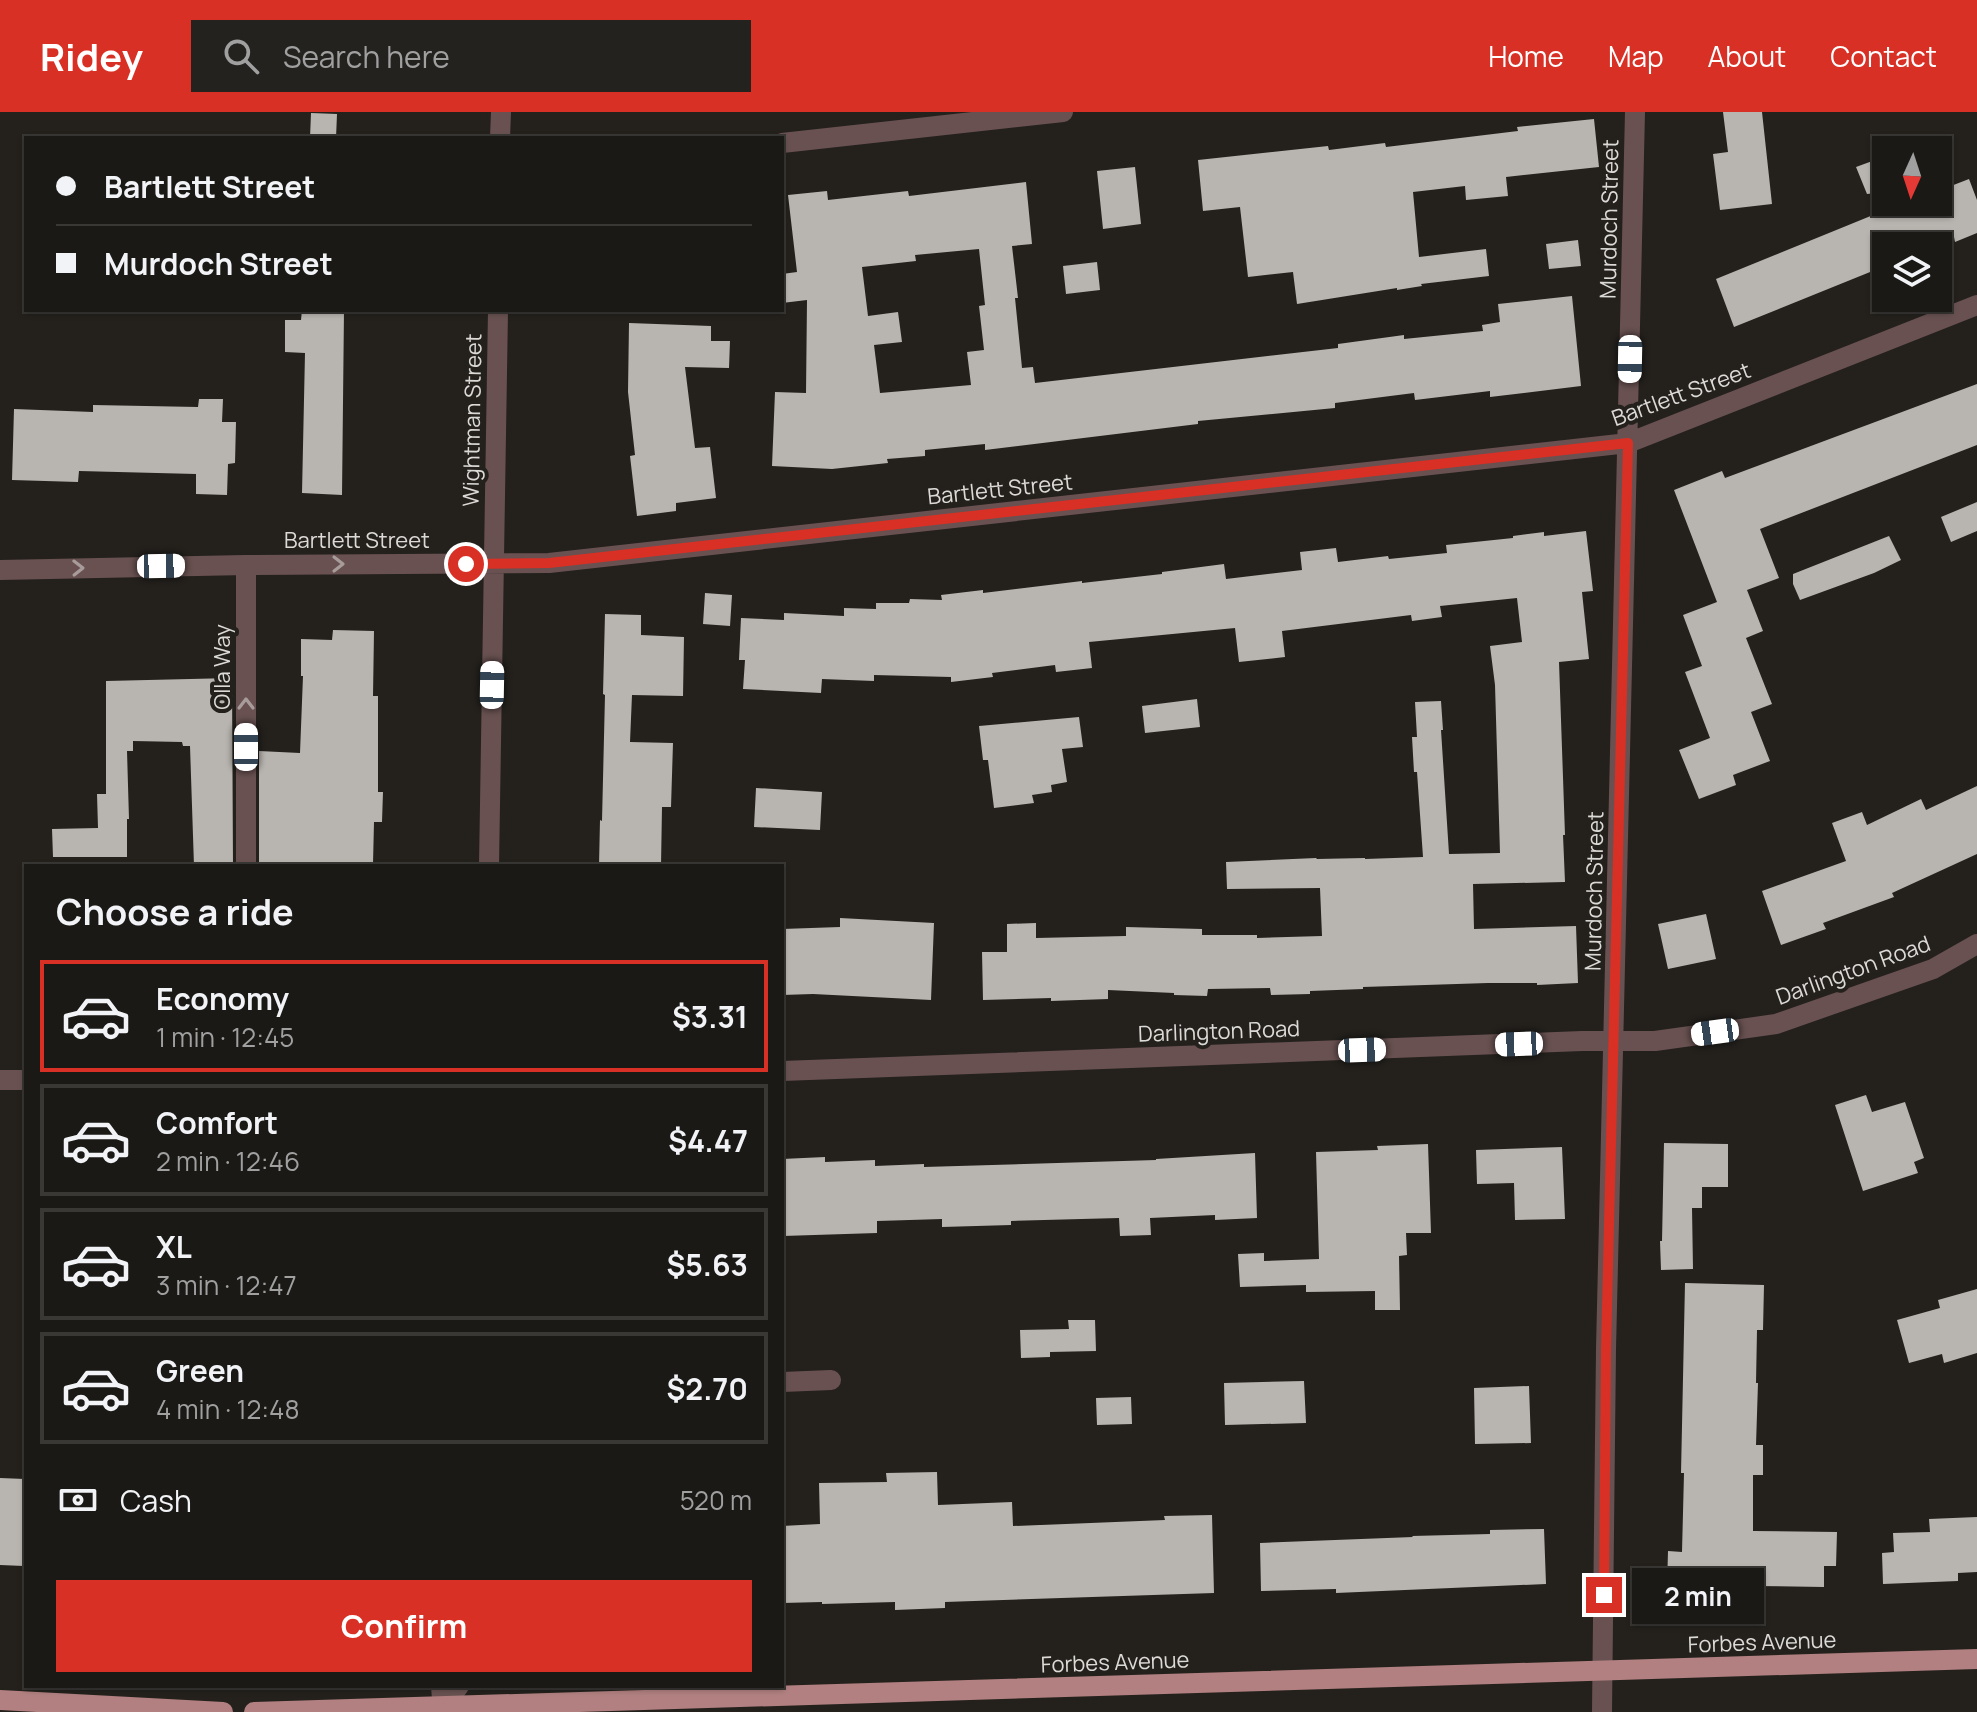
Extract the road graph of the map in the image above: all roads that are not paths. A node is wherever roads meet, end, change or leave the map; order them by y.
1 (501, 112) edge
2 (1063, 112) edge
3 (1635, 112) edge
4 (500, 136) edge
5 (784, 143) edge
6 (1977, 305) edge
7 (498, 312) edge
8 (1628, 443) junction
9 (246, 565) junction
10 (494, 565) junction
11 (0, 570) edge
12 (246, 864) edge
13 (489, 864) edge
14 (1977, 944) edge
15 (1614, 1040) junction
16 (784, 1071) edge
17 (0, 1080) edge
18 (24, 1080) edge
19 (831, 1380) dead end
20 (784, 1382) edge
21 (1977, 1659) edge
22 (1604, 1671) junction
23 (0, 1700) edge
24 (443, 1702) edge
25 (223, 1712) edge
26 (254, 1712) edge
27 (1602, 1712) edge

1 - 4 street
2 - 5 street
3 - 8 street, Murdoch Street
6 - 8 street, Bartlett Street
7 - 10 street, Wightman Street
8 - 10 street, Bartlett Street
8 - 15 street, Murdoch Street
9 -> 10 street, Bartlett Street
11 -> 9 street, Bartlett Street
12 -> 9 street, Olla Way
10 - 13 street, Wightman Street
14 - 15 street, Darlington Road
15 - 16 street, Darlington Road
15 - 22 street, Murdoch Street
17 - 18 street
19 - 20 street
21 - 22 main road, Forbes Avenue
22 - 24 main road, Forbes Avenue
22 - 27 street, Murdoch Street
23 - 25 main road
24 - 26 main road, Forbes Avenue

